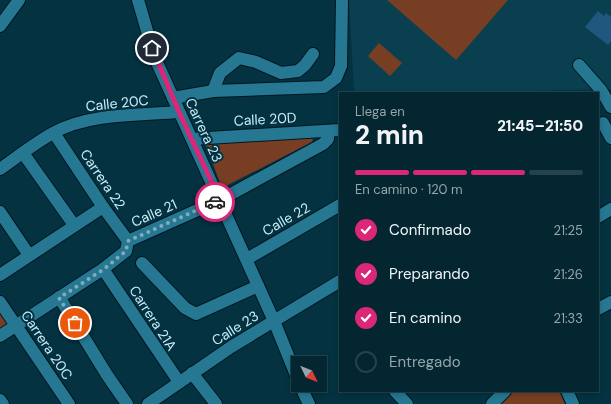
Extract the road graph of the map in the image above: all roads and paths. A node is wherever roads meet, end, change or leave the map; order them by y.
1 (19, 0) edge
2 (138, 0) edge
3 (342, 0) edge
4 (0, 26) edge
5 (313, 54) dead end
6 (579, 65) dead end
7 (213, 91) junction
8 (173, 98) junction
9 (611, 107) edge
10 (179, 112) junction
11 (604, 124) edge
12 (339, 130) edge
13 (328, 131) junction
14 (54, 133) junction
15 (611, 138) edge
16 (192, 139) junction
17 (23, 153) junction
18 (0, 169) edge
19 (220, 200) junction
20 (339, 206) edge
21 (103, 207) junction
22 (611, 209) edge
23 (0, 212) edge
24 (599, 216) edge
25 (74, 225) junction
26 (128, 241) junction
27 (29, 254) junction
28 (247, 259) junction
29 (142, 263) dead end
30 (104, 269) junction
31 (0, 274) edge
32 (339, 283) edge
33 (258, 286) junction
34 (59, 298) junction
35 (0, 302) edge
36 (611, 302) edge
37 (599, 309) edge
38 (274, 321) junction
39 (16, 325) junction
40 (0, 336) edge
41 (291, 363) edge
42 (192, 373) junction
43 (179, 382) junction
44 (304, 392) edge
45 (398, 392) edge
46 (504, 392) edge
47 (567, 392) edge
48 (0, 400) edge
49 (3, 404) edge
50 (69, 404) edge
51 (128, 404) edge
52 (148, 404) edge
53 (216, 404) edge
54 (310, 404) edge
55 (407, 404) edge
56 (492, 404) edge
57 (573, 404) edge

1 - 4 street
2 - 8 street, Carrera 23
3 - 7 street
5 - 7 street
6 - 9 street
7 - 8 street
8 - 10 street, Carrera 23
10 - 14 street, Calle 20C
10 - 16 street, Carrera 23
11 - 15 street
12 - 13 street, Calle 20D
13 - 16 street, Calle 20D
13 - 19 street, Calle 21
14 - 17 street, Calle 20C
14 - 21 street, Carrera 22
16 - 19 street, Carrera 23
17 - 18 street, Calle 20C
17 - 25 street
19 - 26 street, Calle 21
19 - 28 street, Carrera 23
20 - 28 street, Calle 22
21 - 25 street
21 - 26 street, Carrera 22
22 - 24 street
23 - 27 street
25 - 27 street
26 - 30 street, Calle 21
27 - 31 street
28 - 33 street, Carrera 23
29 - 33 street
30 - 34 street, Calle 21
30 - 43 street, Carrera 21A
32 - 38 street, Calle 23
33 - 38 street, Carrera 23
34 - 39 street, Calle 21
34 - 51 street
35 - 39 street, Carrera 20C
36 - 37 street
38 - 41 street, Carrera 23
38 - 42 street, Calle 23
39 - 40 street, Calle 21
39 - 50 street, Carrera 20C
42 - 43 street, Calle 23
42 - 53 street
43 - 52 street, Calle 23
44 - 54 street
45 - 55 street
46 - 56 street
47 - 57 street
48 - 49 street

